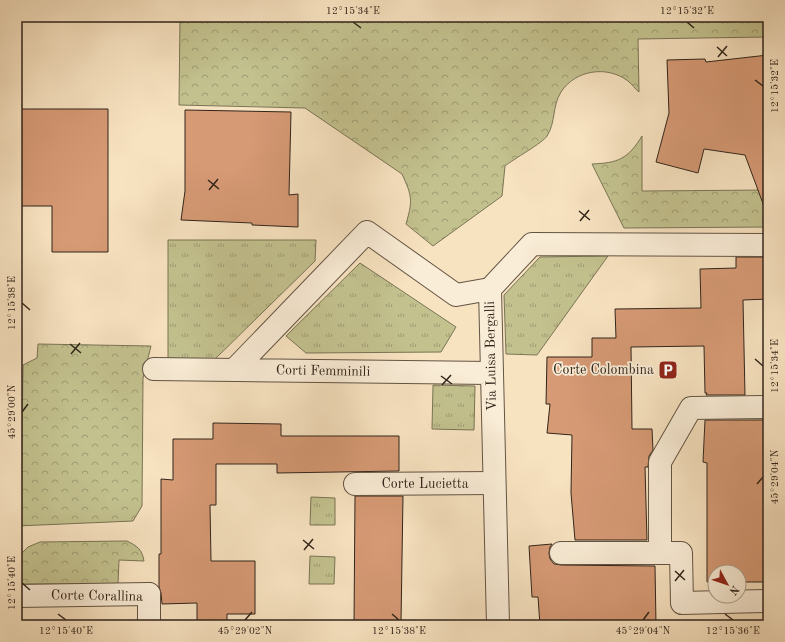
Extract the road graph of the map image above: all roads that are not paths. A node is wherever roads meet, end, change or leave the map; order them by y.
1 (768, 245) edge
2 (490, 289) junction
3 (154, 369) dead end
4 (234, 370) junction
5 (491, 373) junction
6 (768, 407) edge
7 (355, 484) dead end
8 (494, 484) junction
9 (561, 553) dead end
10 (660, 553) junction
11 (17, 596) edge
12 (768, 602) edge
13 (149, 625) edge
14 (498, 625) edge

1 - 2 street, Via Luisa Bergalli
2 - 4 street
2 - 5 street, Via Luisa Bergalli
3 - 4 street, Corti Femminili
4 - 5 street, Corti Femminili
5 - 8 street, Via Luisa Bergalli
6 - 10 street
7 - 8 street, Corte Lucietta
8 - 14 street, Via Luisa Bergalli
9 - 10 street
10 - 12 street
11 - 13 street, Corte Corallina

